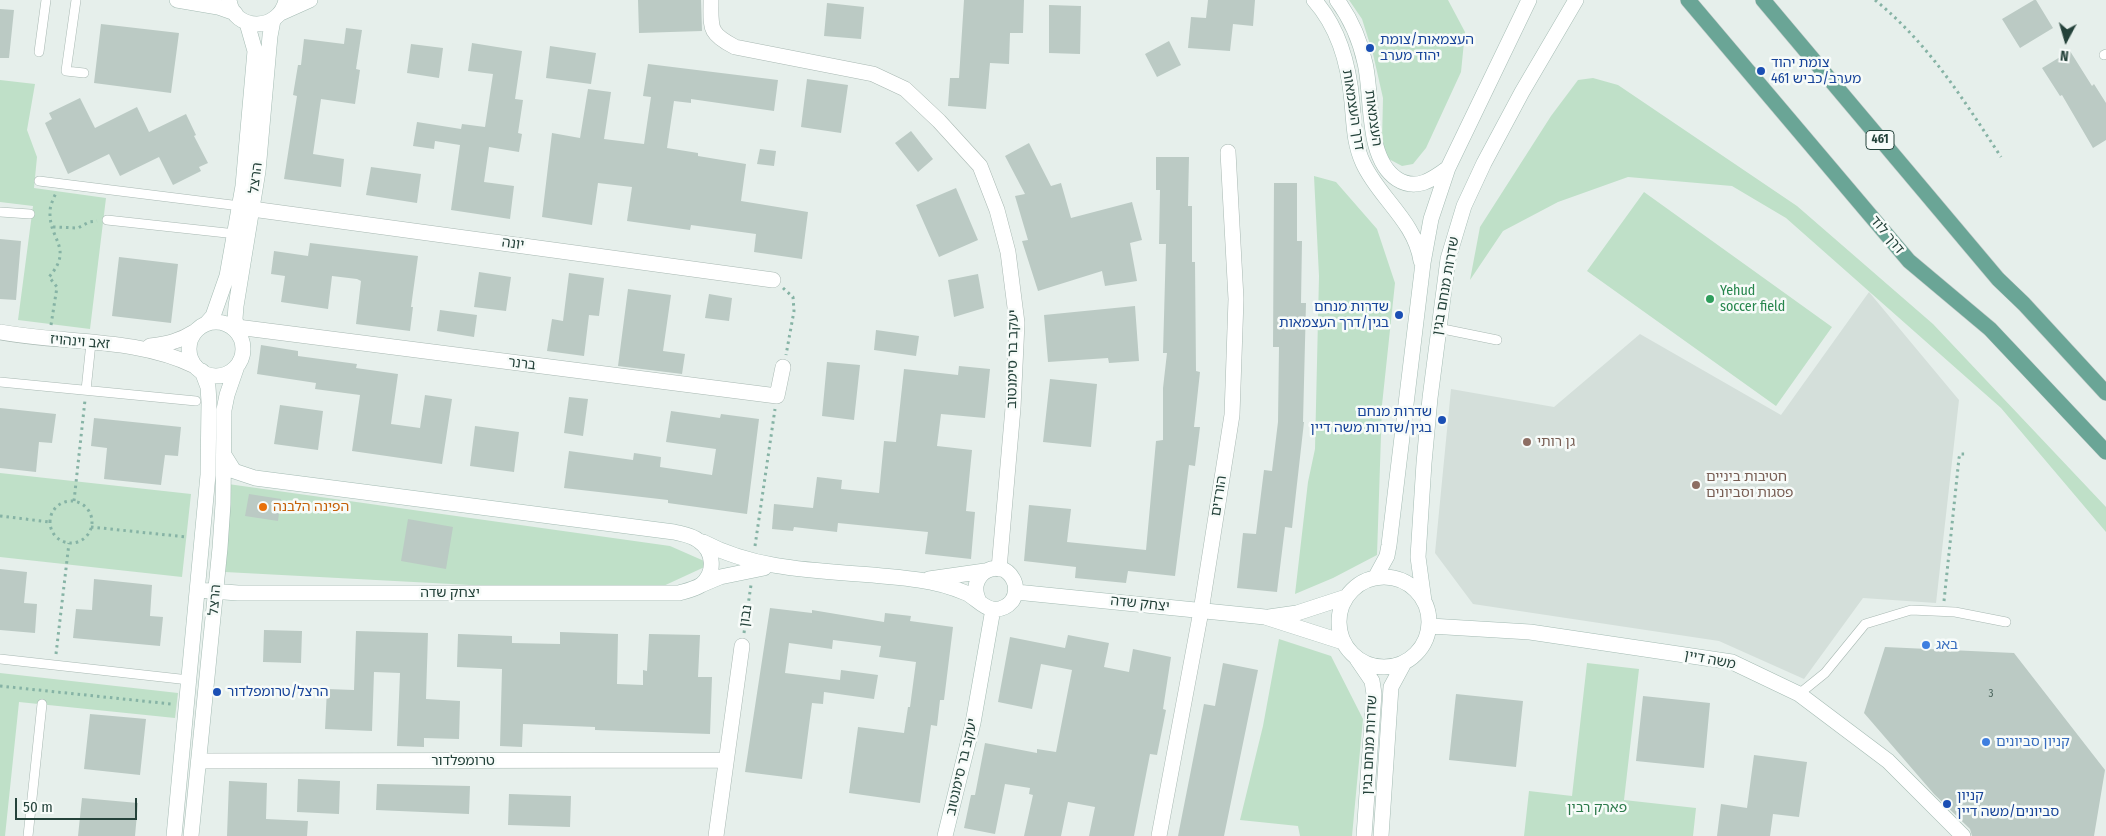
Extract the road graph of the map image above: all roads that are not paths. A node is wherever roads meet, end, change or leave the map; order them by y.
1 (46, 0) edge
2 (76, 0) edge
3 (177, 0) edge
4 (310, 0) edge
5 (711, 0) edge
6 (1314, 0) edge
7 (1337, 0) edge
8 (1529, 0) edge
9 (1576, 0) edge
10 (1688, 0) edge
11 (1763, 0) edge
12 (232, 7) edge
13 (280, 11) edge
14 (247, 23) junction
15 (40, 52) dead end
16 (84, 73) dead end
17 (1228, 152) dead end
18 (1448, 168) junction
19 (39, 181) dead end
20 (246, 208) junction
21 (0, 212) edge
22 (30, 214) dead end
23 (107, 220) road end
24 (236, 234) junction
25 (1422, 272) junction
26 (773, 280) road end
27 (200, 328) junction
28 (1438, 328) junction
29 (238, 331) junction
30 (0, 332) edge
31 (24, 337) junction
32 (0, 338) edge
33 (1498, 340) dead end
34 (91, 343) junction
35 (136, 347) junction
36 (236, 366) junction
37 (783, 367) road end
38 (198, 369) junction
39 (0, 382) edge
40 (86, 390) junction
41 (2106, 393) edge
42 (196, 400) dead end
43 (2106, 452) edge
44 (224, 455) junction
45 (700, 541) junction
46 (753, 565) junction
47 (992, 570) junction
48 (1375, 578) junction
49 (920, 580) junction
50 (701, 585) junction
51 (198, 590) junction
52 (216, 592) junction
53 (1016, 592) junction
54 (1346, 597) junction
55 (978, 599) junction
56 (1424, 600) junction
57 (993, 609) junction
58 (1201, 611) junction
59 (1265, 617) junction
60 (2006, 622) dead end
61 (1430, 626) junction
62 (1343, 642) junction
63 (742, 646) road end
64 (0, 658) edge
65 (1357, 659) junction
66 (1404, 663) junction
67 (189, 680) junction
68 (1799, 694) junction
69 (42, 704) dead end
70 (726, 760) junction
71 (199, 761) junction
72 (28, 836) edge
73 (174, 836) edge
74 (191, 836) edge
75 (716, 836) edge
76 (945, 836) edge
77 (1159, 836) edge
78 (1364, 836) edge
79 (1381, 836) edge
80 (1963, 836) edge

1 - 15 lane
2 - 16 lane
3 - 12 street
4 - 13 street
5 - 47 street, יעקב בר סימנטוב
6 - 25 street, דרך העצמאות
7 - 18 street, העצמאות
8 - 18 street, שדרות מנחם בגין
9 - 28 street, שדרות מנחם בגין
10 - 43 main road, דרך לוד
11 - 41 main road, 461
12 - 14 street
13 - 14 street
13 - 20 street, הרצל
14 - 20 street, הרצל
17 - 58 street, הורדים
18 - 25 street, שדרות מנחם בגין
19 - 20 lane
20 - 24 street, הרצל
20 - 26 street, יונה
20 - 29 street, הרצל
21 - 22 lane
23 - 24 lane
24 - 27 street, הרצל
25 - 48 street, שדרות מנחם בגין
27 - 29 street
27 - 35 street, זאב וינהויז
27 - 38 street
28 - 33 lane
28 - 56 street, שדרות מנחם בגין
29 - 36 street
29 - 37 street, ברנר
30 - 31 street, זאב וינהויז
31 - 32 street, זאב וינהויז
31 - 34 street, זאב וינהויז
34 - 35 street, זאב וינהויז
34 - 40 lane
35 - 38 street, זאב וינהויז
36 - 38 street
36 - 44 street, הרצל
38 - 51 street, הרצל
39 - 40 lane
40 - 42 lane
44 - 45 street, יצחק שדה
44 - 52 street, הרצל
45 - 46 street, יצחק שדה
45 - 50 street
46 - 49 street, יצחק שדה
46 - 50 street, יצחק שדה
47 - 49 street, יצחק שדה
47 - 53 street
47 - 55 street
48 - 54 street
48 - 56 street
49 - 55 street, יצחק שדה
50 - 52 street, יצחק שדה
51 - 52 street, יצחק שדה
51 - 67 street, הרצל
52 - 71 street, הרצל
53 - 57 street
53 - 58 street, יצחק שדה
54 - 59 street, יצחק שדה
54 - 62 street
55 - 57 street
56 - 61 street
57 - 76 street, יעקב בר סימנטוב
58 - 59 street, יצחק שדה
58 - 77 street, הורדים
59 - 62 street, יצחק שדה
60 - 68 lane
61 - 66 street
61 - 68 street, משה דיין
62 - 65 street
63 - 70 street, נבון
64 - 67 lane
65 - 66 street
65 - 78 street, שדרות מנחם בגין
66 - 79 street, שדרות מנחם בגין
67 - 73 street, הרצל
68 - 80 street, משה דיין
69 - 72 lane
70 - 71 street, טרומפלדור
70 - 75 street, נבון
71 - 74 street, הרצל

